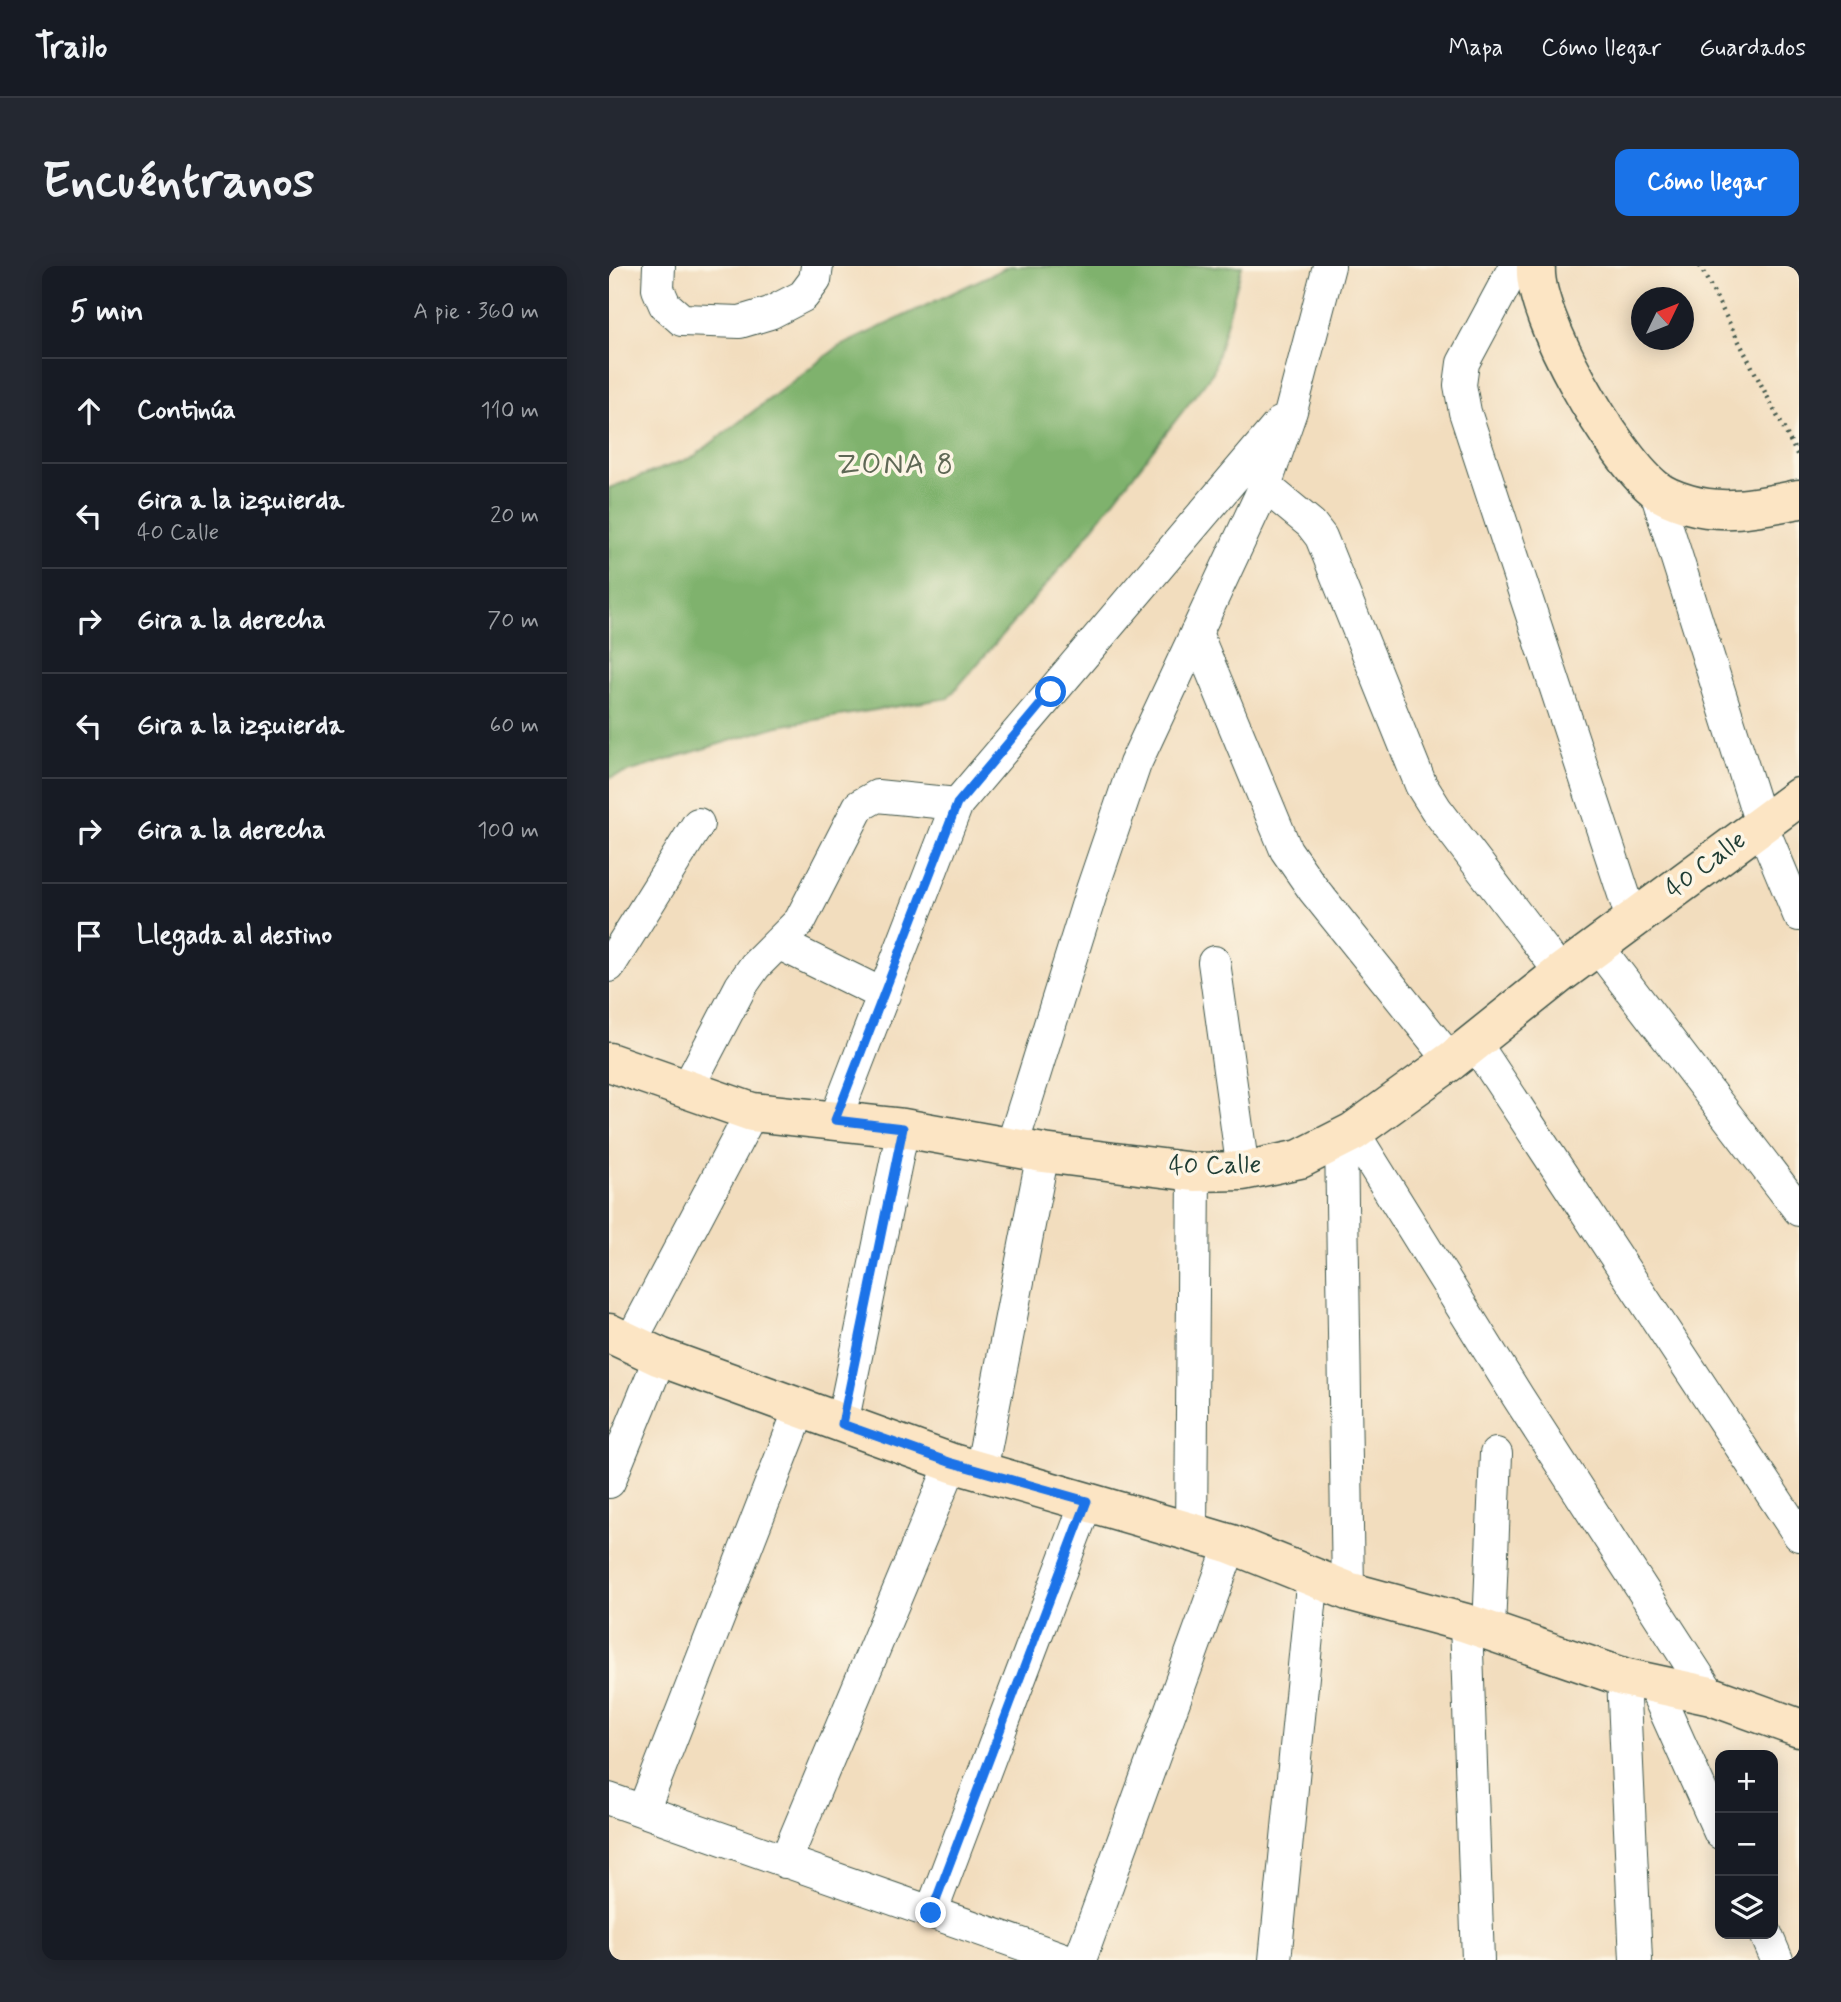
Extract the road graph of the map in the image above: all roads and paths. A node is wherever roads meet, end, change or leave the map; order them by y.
1 (659, 266) edge
2 (817, 266) edge
3 (1329, 266) edge
4 (1515, 266) edge
5 (1536, 266) edge
6 (1700, 266) edge
7 (1290, 411) junction
8 (1799, 458) edge
9 (1265, 486) junction
10 (1655, 489) junction
11 (1799, 499) edge
12 (1196, 633) junction
13 (1799, 797) edge
14 (957, 804) junction
15 (698, 824) dead end
16 (1761, 824) junction
17 (1799, 915) edge
18 (1632, 919) junction
19 (778, 943) junction
20 (1597, 946) junction
21 (1214, 962) dead end
22 (609, 966) edge
23 (1561, 973) junction
24 (884, 995) junction
25 (1463, 1052) junction
26 (609, 1063) edge
27 (686, 1091) junction
28 (752, 1112) junction
29 (835, 1120) junction
30 (903, 1128) junction
31 (1347, 1135) junction
32 (1027, 1149) junction
33 (1243, 1171) junction
34 (1194, 1172) junction
35 (1799, 1210) edge
36 (633, 1344) edge
37 (800, 1409) junction
38 (842, 1424) junction
39 (1496, 1454) dead end
40 (966, 1467) junction
41 (609, 1482) edge
42 (1087, 1501) junction
43 (1191, 1532) junction
44 (1799, 1535) edge
45 (1231, 1544) junction
46 (1313, 1575) junction
47 (1348, 1591) junction
48 (1477, 1627) junction
49 (1638, 1681) junction
50 (1711, 1696) junction
51 (1799, 1728) edge
52 (609, 1799) edge
53 (643, 1811) junction
54 (1715, 1824) edge
55 (785, 1861) junction
56 (931, 1913) junction
57 (1768, 1939) edge
58 (1067, 1960) edge
59 (1080, 1960) edge
60 (1275, 1960) edge
61 (1478, 1960) edge
62 (1636, 1960) edge
63 (1777, 1960) edge

1 - 2 street
3 - 7 street
4 - 18 street
5 - 10 street
6 - 8 path
7 - 9 street
7 - 14 street
9 - 12 street
9 - 23 street
10 - 11 street
10 - 16 street
12 - 25 street
12 - 32 street
13 - 16 street, 40 Calle
14 - 19 street
14 - 24 street
15 - 22 street
16 - 17 street
16 - 18 street, 40 Calle
18 - 20 street, 40 Calle
19 - 24 street
19 - 27 street
20 - 23 street, 40 Calle
20 - 35 street
21 - 33 street
23 - 25 street, 40 Calle
24 - 29 street
25 - 31 street, 40 Calle
25 - 44 street
26 - 27 street, 40 Calle
27 - 28 street, 40 Calle
28 - 29 street, 40 Calle
28 - 36 street
29 - 30 street, 40 Calle
30 - 32 street, 40 Calle
30 - 38 street
31 - 33 street, 40 Calle
31 - 47 street
31 - 50 street
32 - 34 street, 40 Calle
32 - 40 street
33 - 34 street, 40 Calle
34 - 43 street
36 - 37 street
36 - 41 street
37 - 38 street
37 - 53 street
38 - 40 street
39 - 48 street
40 - 42 street
40 - 55 street
42 - 43 street
42 - 56 street
43 - 45 street
45 - 46 street
45 - 59 street
46 - 47 street
46 - 60 street
47 - 48 street
48 - 49 street
48 - 61 street
49 - 50 street
49 - 54 street
49 - 62 street
50 - 51 street
52 - 53 street
53 - 55 street
55 - 56 street
56 - 58 street
57 - 63 street

